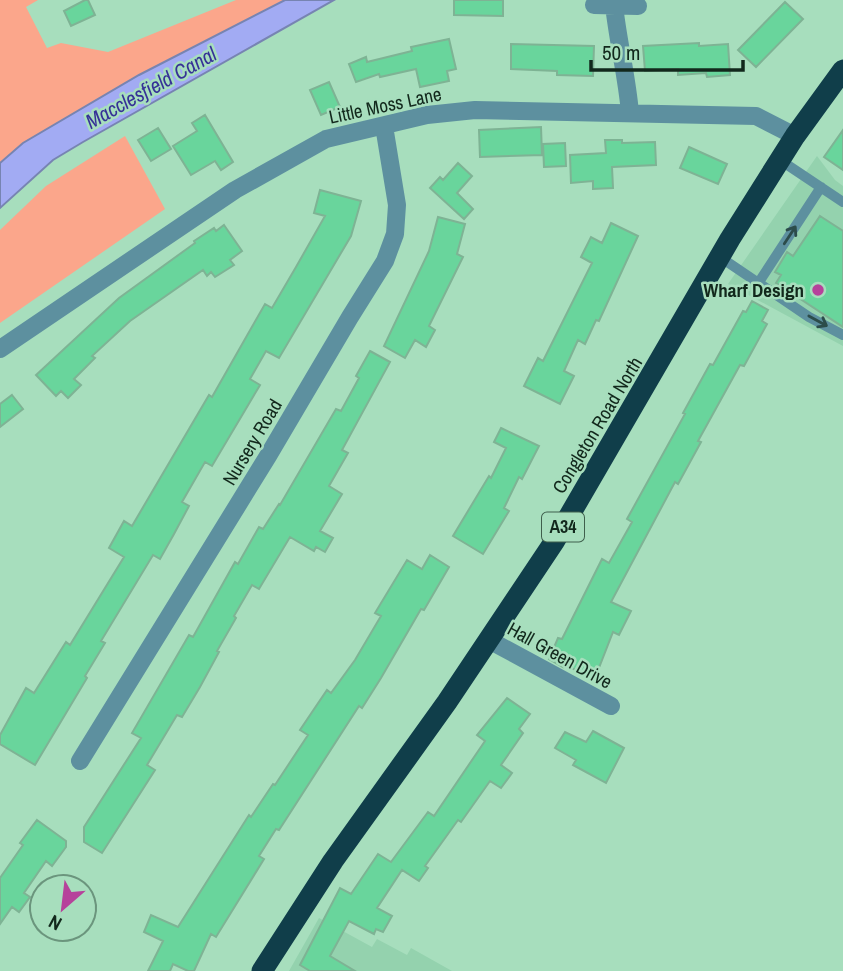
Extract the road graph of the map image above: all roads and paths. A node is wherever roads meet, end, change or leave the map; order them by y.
1 (594, 5) dead end
2 (614, 5) junction
3 (638, 6) dead end
4 (843, 70) edge
5 (630, 113) junction
6 (383, 126) junction
7 (795, 136) junction
8 (780, 160) junction
9 (821, 187) junction
10 (843, 202) edge
11 (720, 257) junction
12 (759, 282) junction
13 (843, 335) edge
14 (0, 349) edge
15 (489, 640) junction
16 (611, 706) dead end
17 (80, 761) dead end
18 (262, 971) edge

1 - 2 street
2 - 3 street
2 - 5 street
4 - 7 highway, Congleton Road North / A34
5 - 6 street, Little Moss Lane
5 - 7 street, Little Moss Lane
6 - 14 street, Little Moss Lane
6 - 17 street, Nursery Road
7 - 8 highway, Congleton Road North / A34
8 - 9 lane
8 - 11 highway, Congleton Road North / A34
9 - 10 lane
12 -> 9 lane
11 - 12 lane
11 - 15 highway, Congleton Road North / A34
12 -> 13 lane
15 - 16 street, Hall Green Drive
15 - 18 highway, Congleton Road North / A34

